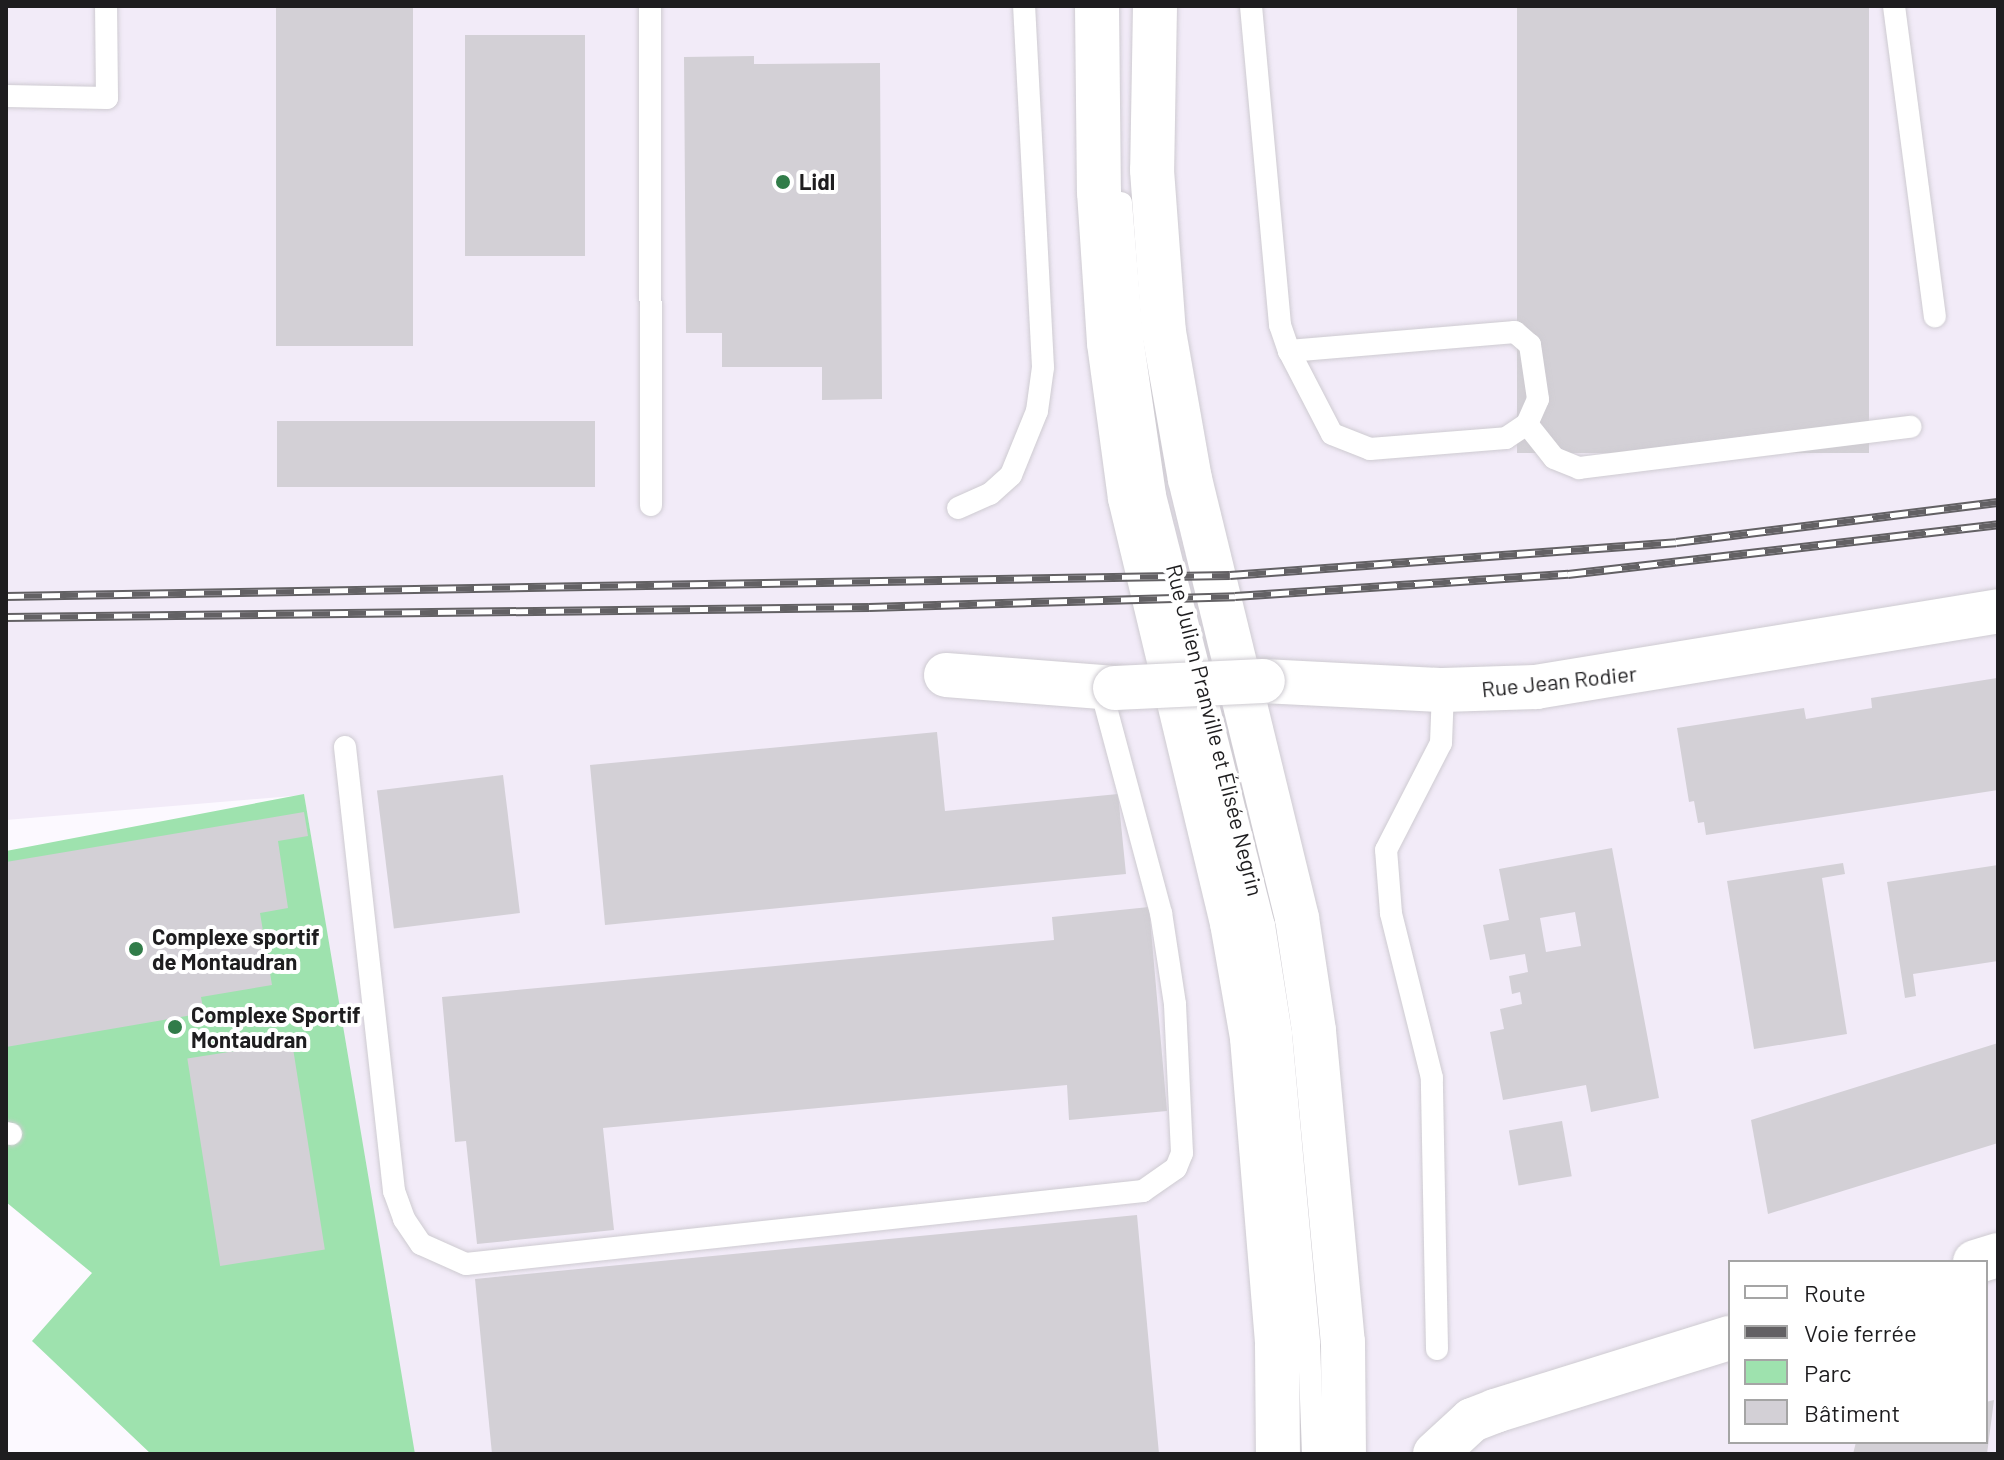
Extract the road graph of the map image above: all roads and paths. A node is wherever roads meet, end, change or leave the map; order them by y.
1 (106, 6) edge
2 (650, 6) edge
3 (1024, 6) edge
4 (1097, 6) edge
5 (1116, 6) edge
6 (1155, 6) edge
7 (1251, 6) edge
8 (1894, 6) edge
9 (6, 96) edge
10 (1935, 316) dead end
11 (1109, 343) junction
12 (1289, 351) junction
13 (1527, 424) junction
14 (1910, 427) dead end
15 (1155, 495) junction
16 (651, 505) dead end
17 (958, 508) dead end
18 (1998, 611) edge
19 (946, 675) dead end
20 (1108, 688) junction
21 (1443, 690) junction
22 (345, 747) dead end
23 (1728, 1339) edge
24 (1437, 1349) dead end
25 (1278, 1454) edge
26 (1313, 1454) edge
27 (1344, 1454) edge
28 (1435, 1454) edge

1 - 9 lane
2 - 16 lane
3 - 17 lane
4 - 11 street, Rue Julien Pranville et Élisée Negrin
5 - 15 lane, Rue Julien Pranville et Élisée Negrin
6 - 27 street, Rue Julien Pranville et Élisée Negrin
7 - 12 lane
8 - 10 lane
11 - 15 lane
11 - 25 street, Rue Julien Pranville et Élisée Negrin
12 - 13 lane
12 - 13 lane
13 - 14 lane
15 - 26 lane, Rue Julien Pranville et Élisée Negrin
18 - 21 street, Rue Jean Rodier
19 - 20 street, Rue Jean Rodier
20 - 21 street, Rue Jean Rodier, bridge
20 - 22 lane
21 - 24 lane
23 - 28 street

